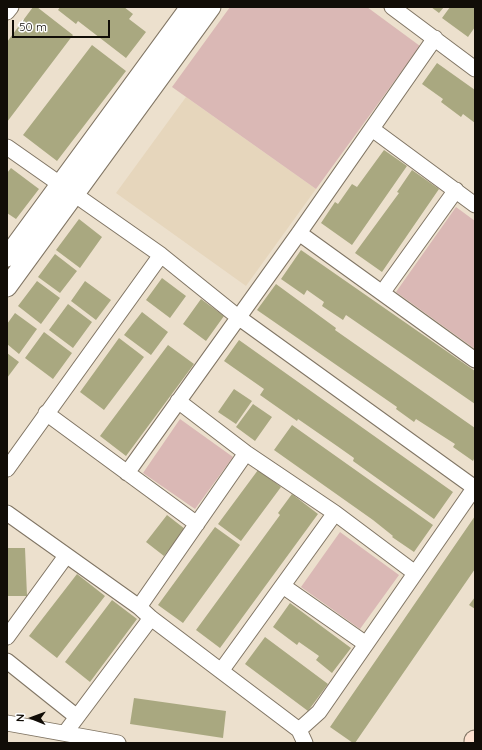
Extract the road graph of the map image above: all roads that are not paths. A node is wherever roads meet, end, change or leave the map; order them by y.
1 (10, 7) edge
2 (190, 7) edge
3 (211, 7) edge
4 (392, 7) edge
5 (7, 12) edge
6 (435, 38) junction
7 (475, 69) edge
8 (372, 129) junction
9 (7, 148) edge
10 (67, 190) junction
11 (456, 190) junction
12 (475, 205) edge
13 (299, 233) junction
14 (161, 255) junction
15 (7, 257) edge
16 (7, 287) edge
17 (382, 293) junction
18 (238, 317) junction
19 (475, 360) edge
20 (178, 401) junction
21 (46, 413) junction
22 (246, 453) junction
23 (7, 469) edge
24 (127, 474) junction
25 (475, 487) edge
26 (7, 512) edge
27 (335, 513) junction
28 (197, 524) junction
29 (66, 556) junction
30 (415, 573) junction
31 (283, 586) junction
32 (138, 607) junction
33 (150, 618) junction
34 (7, 637) edge
35 (366, 644) junction
36 (7, 662) edge
37 (221, 670) junction
38 (77, 717) junction
39 (7, 723) edge
40 (65, 733) junction
41 (302, 736) edge
42 (118, 743) edge

1 - 5 street
2 - 10 street
3 - 10 street
4 - 6 street
6 - 7 street
6 - 8 street
8 - 11 street
8 - 13 street
9 - 10 street
10 - 14 street
10 - 15 street
10 - 16 street
11 - 12 street
11 - 17 street
13 - 17 street
13 - 18 street
14 - 18 street
14 - 21 street
17 - 19 street
18 - 20 street
18 - 25 street
20 - 22 street
20 - 24 street
21 - 23 street
21 - 24 street
22 - 27 street
22 - 28 street
24 - 28 street
25 - 30 street
26 - 29 street
27 - 30 street
27 - 31 street
28 - 32 street
29 - 32 street
29 - 34 street
30 - 35 street
31 - 35 street
31 - 37 street
32 - 33 street
33 - 37 street
33 - 38 street
35 - 41 street
36 - 38 street
37 - 41 street
38 - 40 street
39 - 40 street
40 - 42 street

